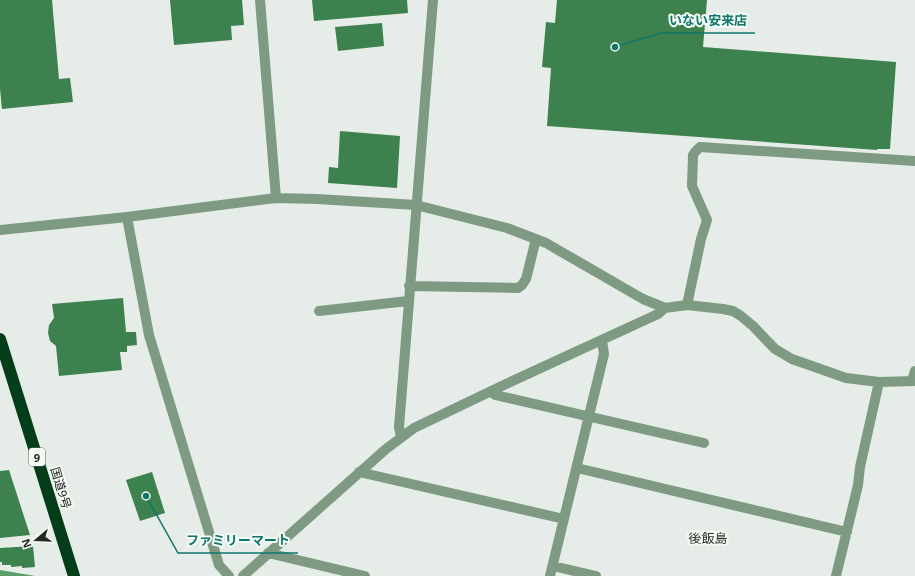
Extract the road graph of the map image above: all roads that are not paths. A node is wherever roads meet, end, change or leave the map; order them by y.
1 (260, 0) edge
2 (432, 0) edge
3 (915, 161) edge
4 (276, 198) junction
5 (416, 205) junction
6 (127, 217) junction
7 (0, 230) edge
8 (536, 239) junction
9 (409, 286) junction
10 (408, 301) junction
11 (687, 305) junction
12 (665, 308) junction
13 (319, 311) dead end
14 (0, 339) edge
15 (602, 340) junction
16 (915, 370) edge
17 (914, 381) edge
18 (880, 382) junction
19 (491, 391) junction
20 (589, 417) junction
21 (401, 437) junction
22 (704, 443) dead end
23 (577, 468) junction
24 (360, 472) junction
25 (564, 519) junction
26 (847, 532) junction
27 (268, 553) junction
28 (553, 566) junction
29 (74, 576) edge
30 (229, 576) edge
31 (243, 576) edge
32 (365, 576) edge
33 (550, 576) edge
34 (596, 576) edge
35 (836, 576) edge

1 - 4 street
2 - 5 street
3 - 11 street
4 - 5 street
4 - 6 street
5 - 8 street
5 - 9 street
6 - 7 street
6 - 30 street
8 - 9 street
8 - 12 street
9 - 10 street
10 - 13 street
10 - 21 street
11 - 12 street
11 - 18 street
12 - 15 street
14 - 29 highway, 国道9号 / 9
15 - 19 street
15 - 20 street
16 - 17 street
17 - 18 street
18 - 26 street
19 - 20 street
19 - 21 street
20 - 22 street
20 - 23 street
21 - 24 street
23 - 25 street
23 - 26 street
24 - 25 street
24 - 27 street
25 - 28 street
26 - 35 street
27 - 31 street
27 - 32 street
28 - 33 street
28 - 34 street

